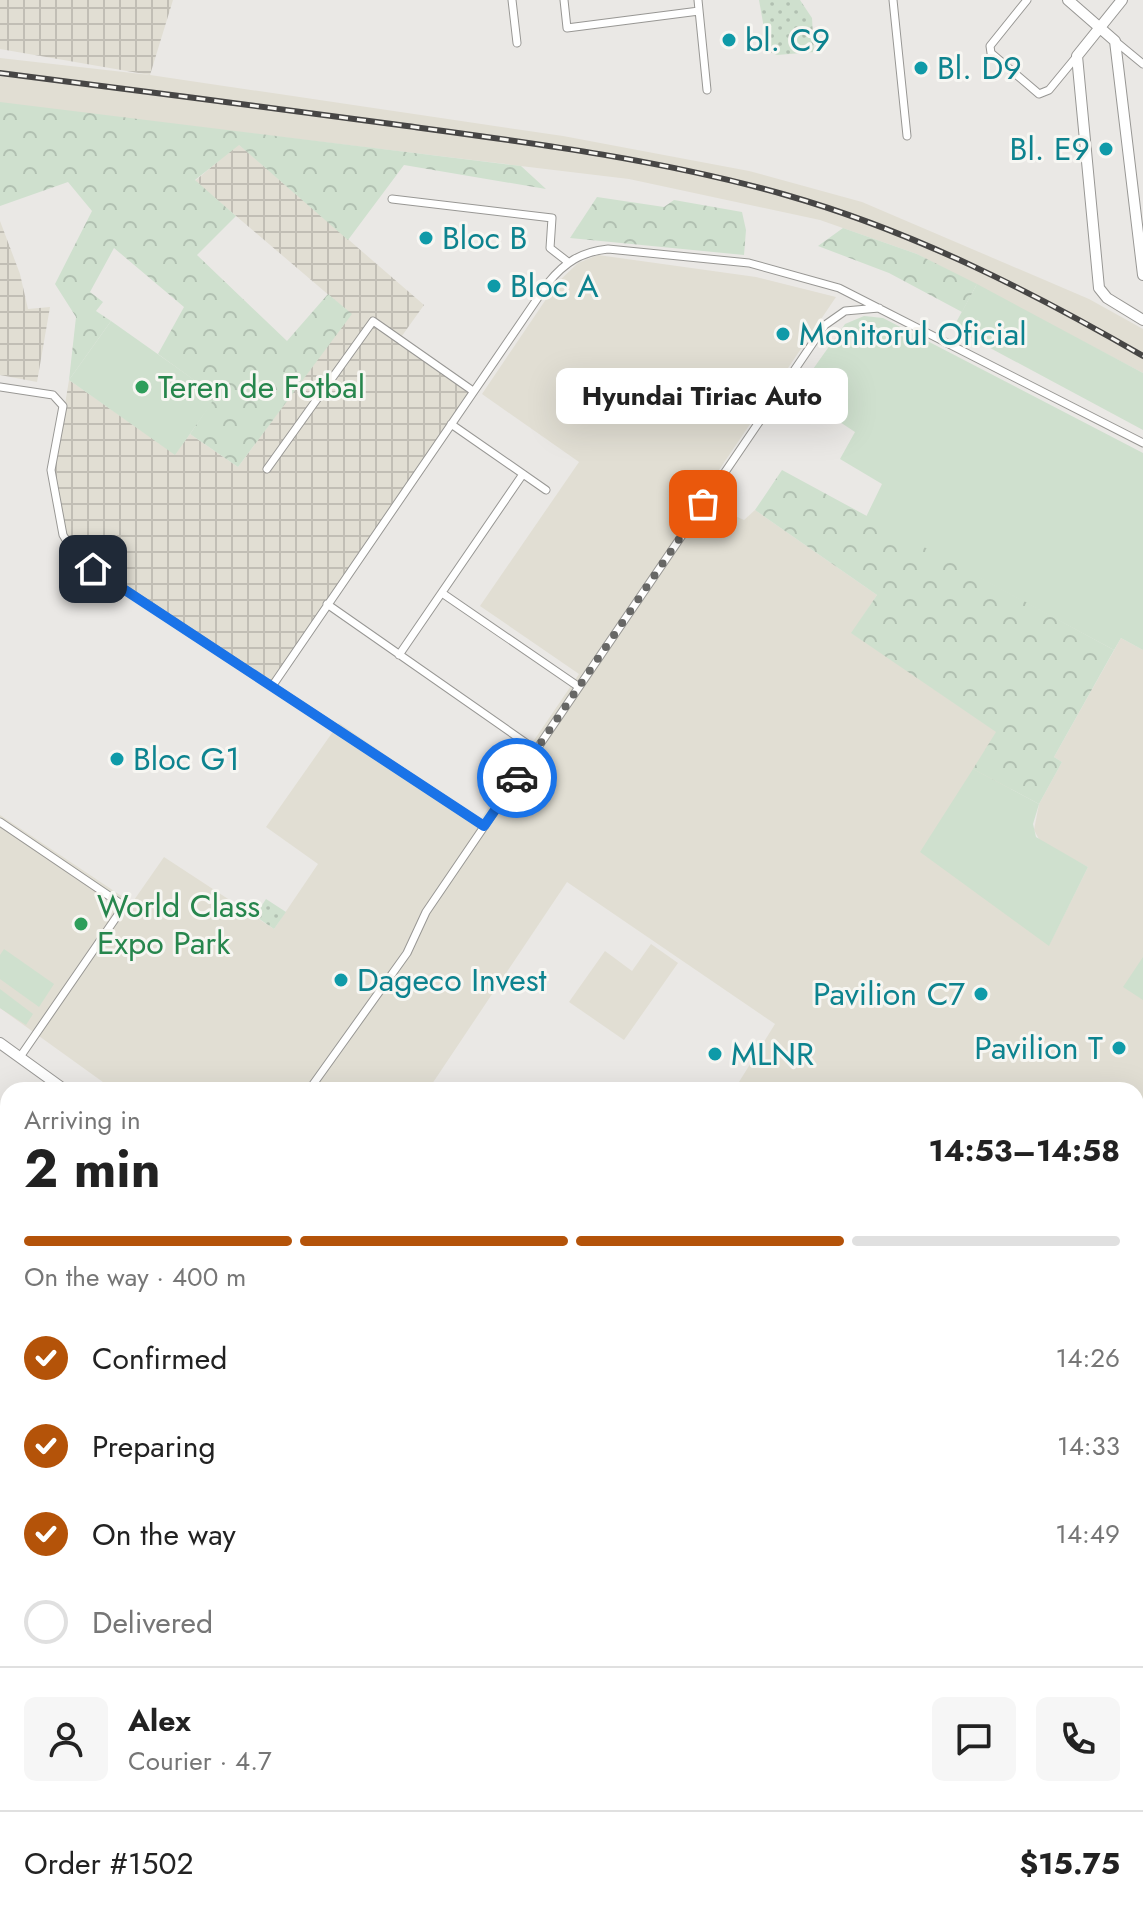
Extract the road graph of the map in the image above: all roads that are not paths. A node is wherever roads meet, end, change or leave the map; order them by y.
1 (512, 0) edge
2 (564, 0) edge
3 (698, 0) edge
4 (893, 0) edge
5 (1027, 0) edge
6 (1068, 0) edge
7 (1122, 0) edge
8 (699, 11) junction
9 (1099, 28) junction
10 (1115, 41) junction
11 (517, 43) dead end
12 (1077, 56) junction
13 (1143, 64) edge
14 (707, 90) dead end
15 (907, 136) dead end
16 (392, 199) dead end
17 (568, 262) junction
18 (1143, 275) edge
19 (883, 308) junction
20 (1143, 320) edge
21 (0, 387) edge
22 (473, 391) junction
23 (451, 424) junction
24 (1143, 443) edge
25 (267, 469) dead end
26 (523, 474) junction
27 (546, 490) dead end
28 (442, 593) junction
29 (327, 604) junction
30 (399, 655) junction
31 (273, 685) junction
32 (579, 687) junction
33 (536, 750) junction
34 (0, 822) edge
35 (484, 826) junction
36 (0, 1043) edge
37 (20, 1057) junction
38 (54, 1082) edge
39 (315, 1082) edge

1 - 11 street
2 - 8 street
3 - 8 street
4 - 15 street
5 - 12 street
6 - 9 street
7 - 9 street
8 - 14 street
9 - 10 street
9 - 12 street
10 - 13 street
10 - 18 street
12 - 20 street
16 - 17 street
17 - 19 street
17 - 22 street
19 - 24 street
19 - 32 street
21 - 31 street
22 - 23 street
22 - 25 street
23 - 26 street
23 - 29 street
26 - 27 street
26 - 28 street
28 - 30 street
28 - 32 street
29 - 30 street
29 - 31 street
30 - 33 street
31 - 35 street
32 - 33 street
33 - 35 street
34 - 37 street
35 - 39 street
36 - 37 street
37 - 38 street

